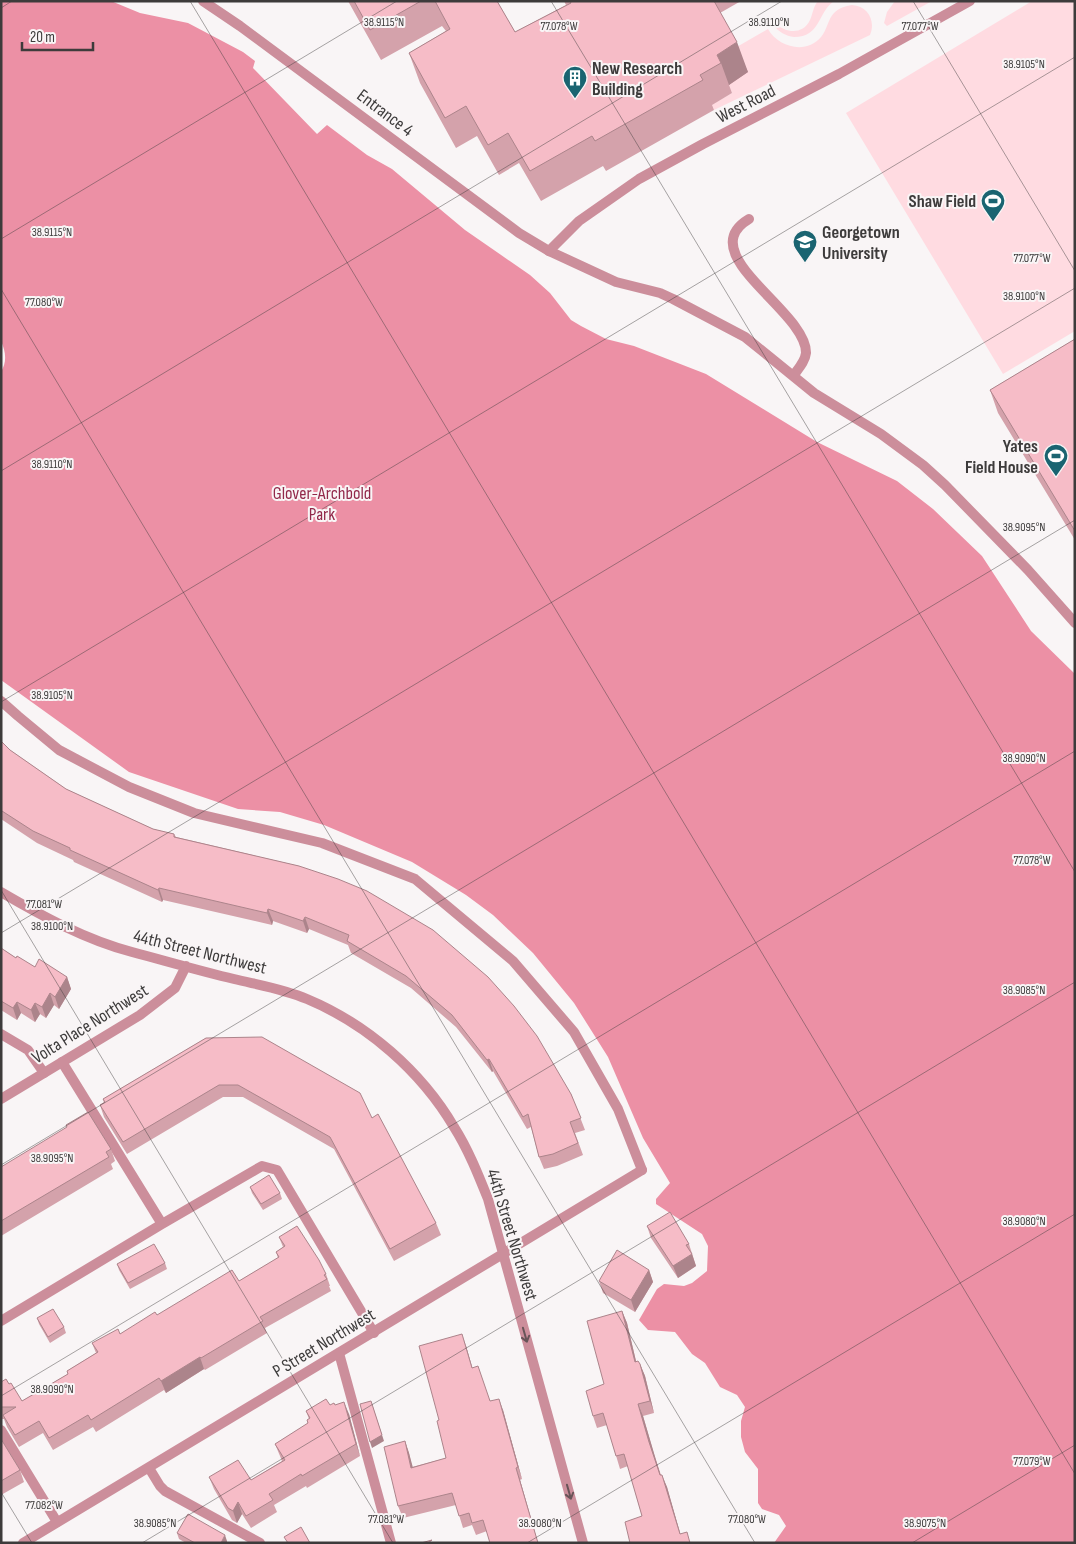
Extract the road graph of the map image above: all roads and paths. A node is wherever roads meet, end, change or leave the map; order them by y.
1 (203, 1) edge
2 (970, 1) edge
3 (749, 219) dead end
4 (549, 251) junction
5 (793, 376) junction
6 (1075, 622) edge
7 (1, 701) edge
8 (1, 892) edge
9 (186, 966) junction
10 (1, 1034) edge
11 (62, 1062) junction
12 (44, 1073) junction
13 (1, 1099) edge
14 (162, 1224) junction
15 (504, 1254) junction
16 (1, 1321) edge
17 (374, 1332) junction
18 (339, 1354) junction
19 (1, 1430) edge
20 (149, 1468) junction
21 (57, 1522) junction
22 (23, 1543) edge
23 (260, 1543) edge
24 (391, 1543) edge
25 (583, 1543) edge

1 - 4 street, Entrance 4
2 - 4 street, West Road
3 - 5 street
4 - 5 street, Entrance 4
5 - 6 street, Entrance 4
7 - 15 street, P Street Northwest
8 - 9 street, 44th Street Northwest
9 - 11 street, Volta Place Northwest
9 - 15 street, 44th Street Northwest
10 - 12 street
11 - 12 street, Volta Place Northwest
11 - 14 street
12 - 13 street, Volta Place Northwest
14 - 16 street
14 - 17 street
15 - 17 street, P Street Northwest
15 -> 25 street, 44th Street Northwest
17 - 18 street, P Street Northwest
18 - 20 street, P Street Northwest
18 - 24 street
19 - 21 street
20 - 21 street, P Street Northwest
20 - 23 street
21 - 22 street, P Street Northwest

